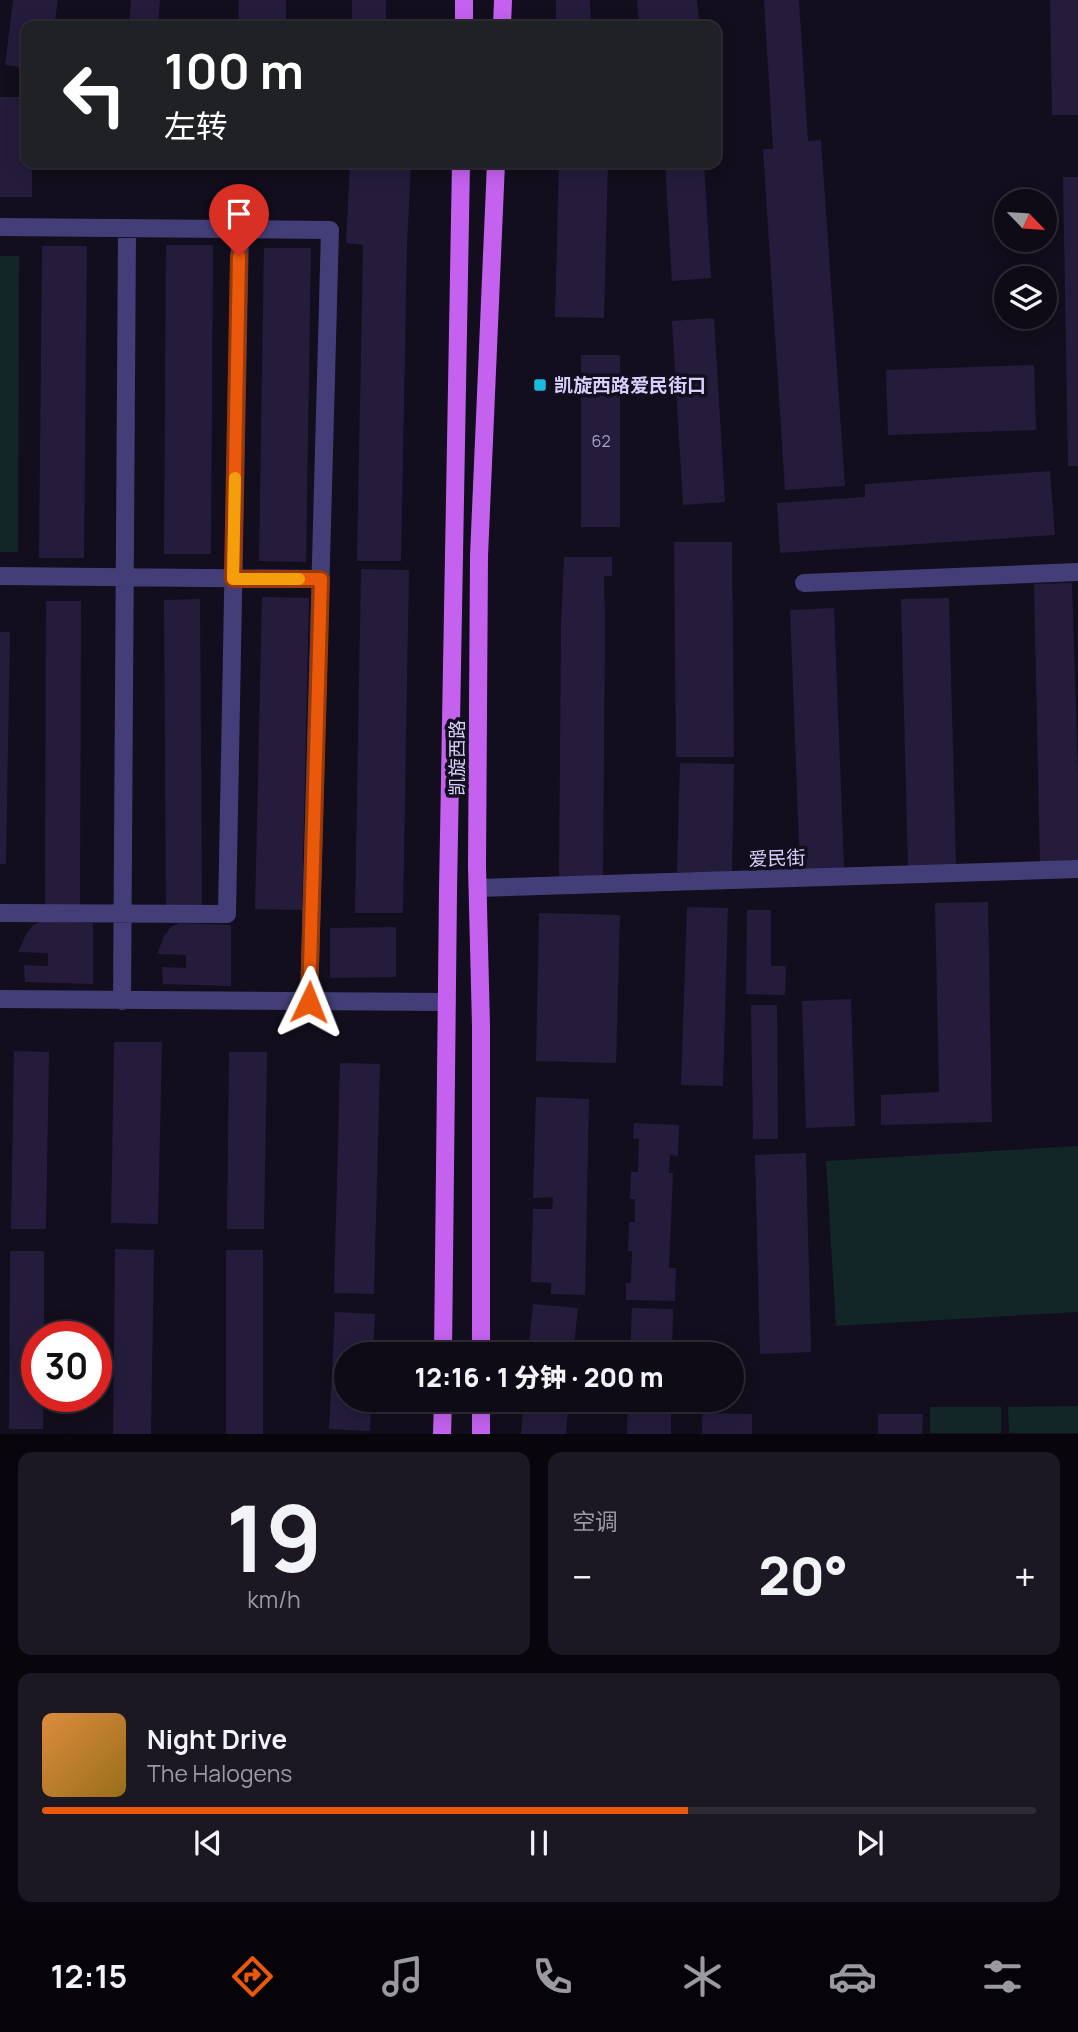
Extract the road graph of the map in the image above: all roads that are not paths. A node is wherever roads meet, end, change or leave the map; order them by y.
1 (464, 0) edge
2 (503, 0) edge
3 (464, 21) edge
4 (502, 21) edge
5 (461, 168) edge
6 (496, 168) edge
7 (0, 227) edge
8 (127, 228) junction
9 (240, 229) junction
10 (1078, 572) edge
11 (0, 576) edge
12 (125, 578) junction
13 (233, 579) junction
14 (321, 579) junction
15 (804, 583) dead end
16 (1078, 869) edge
17 (478, 888) junction
18 (0, 913) edge
19 (122, 914) junction
20 (0, 999) edge
21 (122, 1000) junction
22 (309, 1002) junction
23 (447, 1002) junction
24 (443, 1342) edge
25 (481, 1342) edge
26 (443, 1412) edge
27 (481, 1412) edge
28 (443, 1433) edge
29 (481, 1433) edge

1 - 3 main road
2 - 4 main road
5 - 23 main road, 凯旋西路
6 - 17 main road, 凯旋西路
7 - 8 street
8 - 9 street
8 - 12 street
9 - 13 street
9 - 14 street
10 - 15 street
11 - 12 street
12 - 13 street
12 - 19 street
13 - 14 street
13 - 19 street
14 - 22 street
16 - 17 street, 爱民街
17 - 25 main road, 凯旋西路
18 - 19 street
19 - 21 street
20 - 21 street
21 - 22 street
22 - 23 street
23 - 24 main road, 凯旋西路
26 - 28 main road
27 - 29 main road

